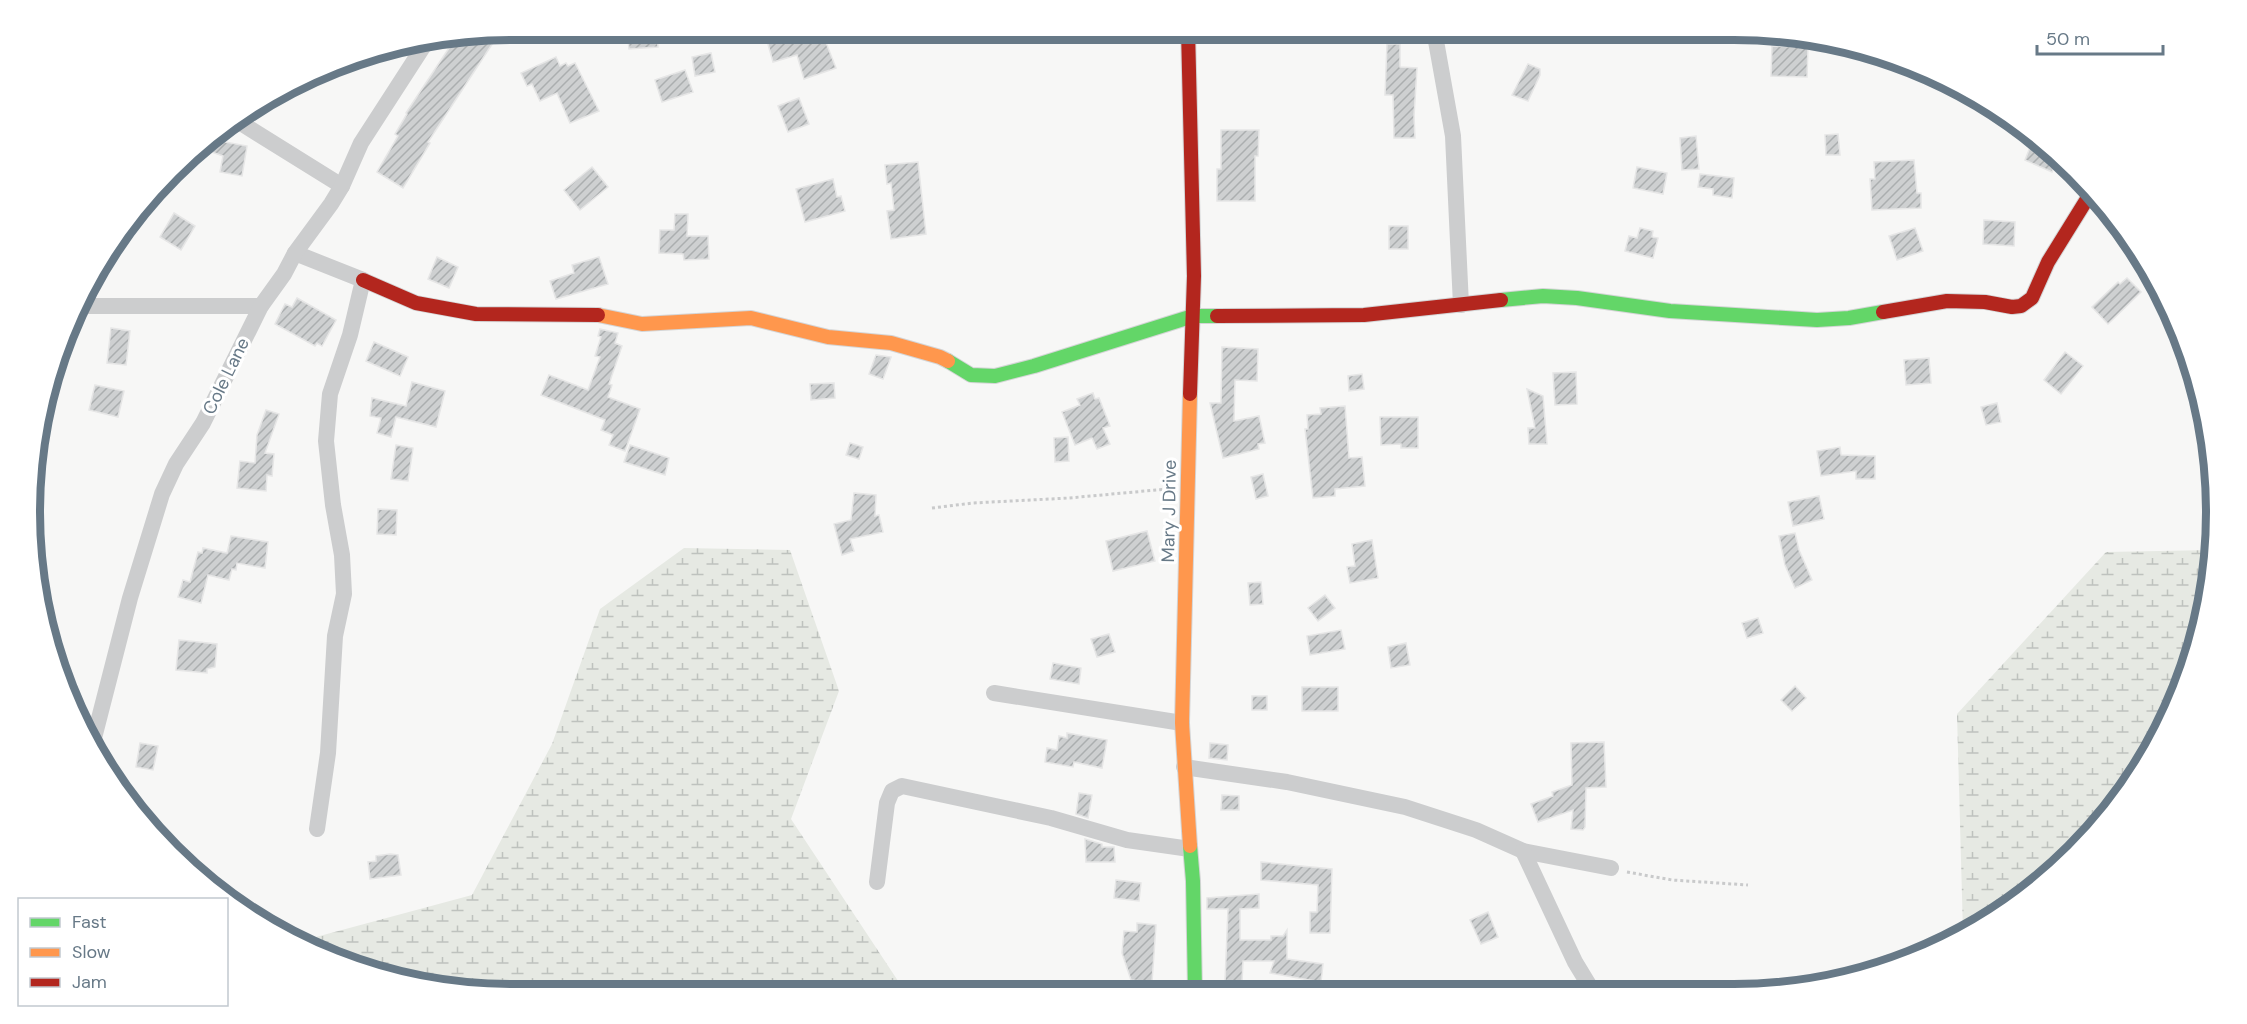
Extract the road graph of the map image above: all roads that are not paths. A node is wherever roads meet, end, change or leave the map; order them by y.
1 (1188, 40) edge
2 (1436, 40) edge
3 (421, 50) edge
4 (244, 125) edge
5 (342, 186) junction
6 (2087, 199) edge
7 (295, 253) junction
8 (363, 280) junction
9 (1461, 305) junction
10 (88, 306) edge
11 (261, 306) junction
12 (1193, 316) junction
13 (994, 693) dead end
14 (1182, 723) junction
15 (95, 733) edge
16 (1184, 767) junction
17 (317, 829) dead end
18 (1190, 849) junction
19 (1522, 851) junction
20 (1611, 868) road end
21 (877, 882) dead end
22 (1196, 984) edge
23 (1588, 984) edge

1 - 12 street, Mary J Drive
2 - 9 street
3 - 5 street, Cole Lane
4 - 5 street
5 - 7 street, Cole Lane
6 - 9 street
7 - 8 street
7 - 11 street, Cole Lane
8 - 12 street
8 - 17 street
9 - 12 street
10 - 11 street
11 - 15 street, Cole Lane
12 - 14 street, Mary J Drive
13 - 14 street
14 - 16 street, Mary J Drive
16 - 18 street, Mary J Drive
16 - 19 street
18 - 21 street
18 - 22 street, Mary J Drive
19 - 20 street
19 - 23 street

